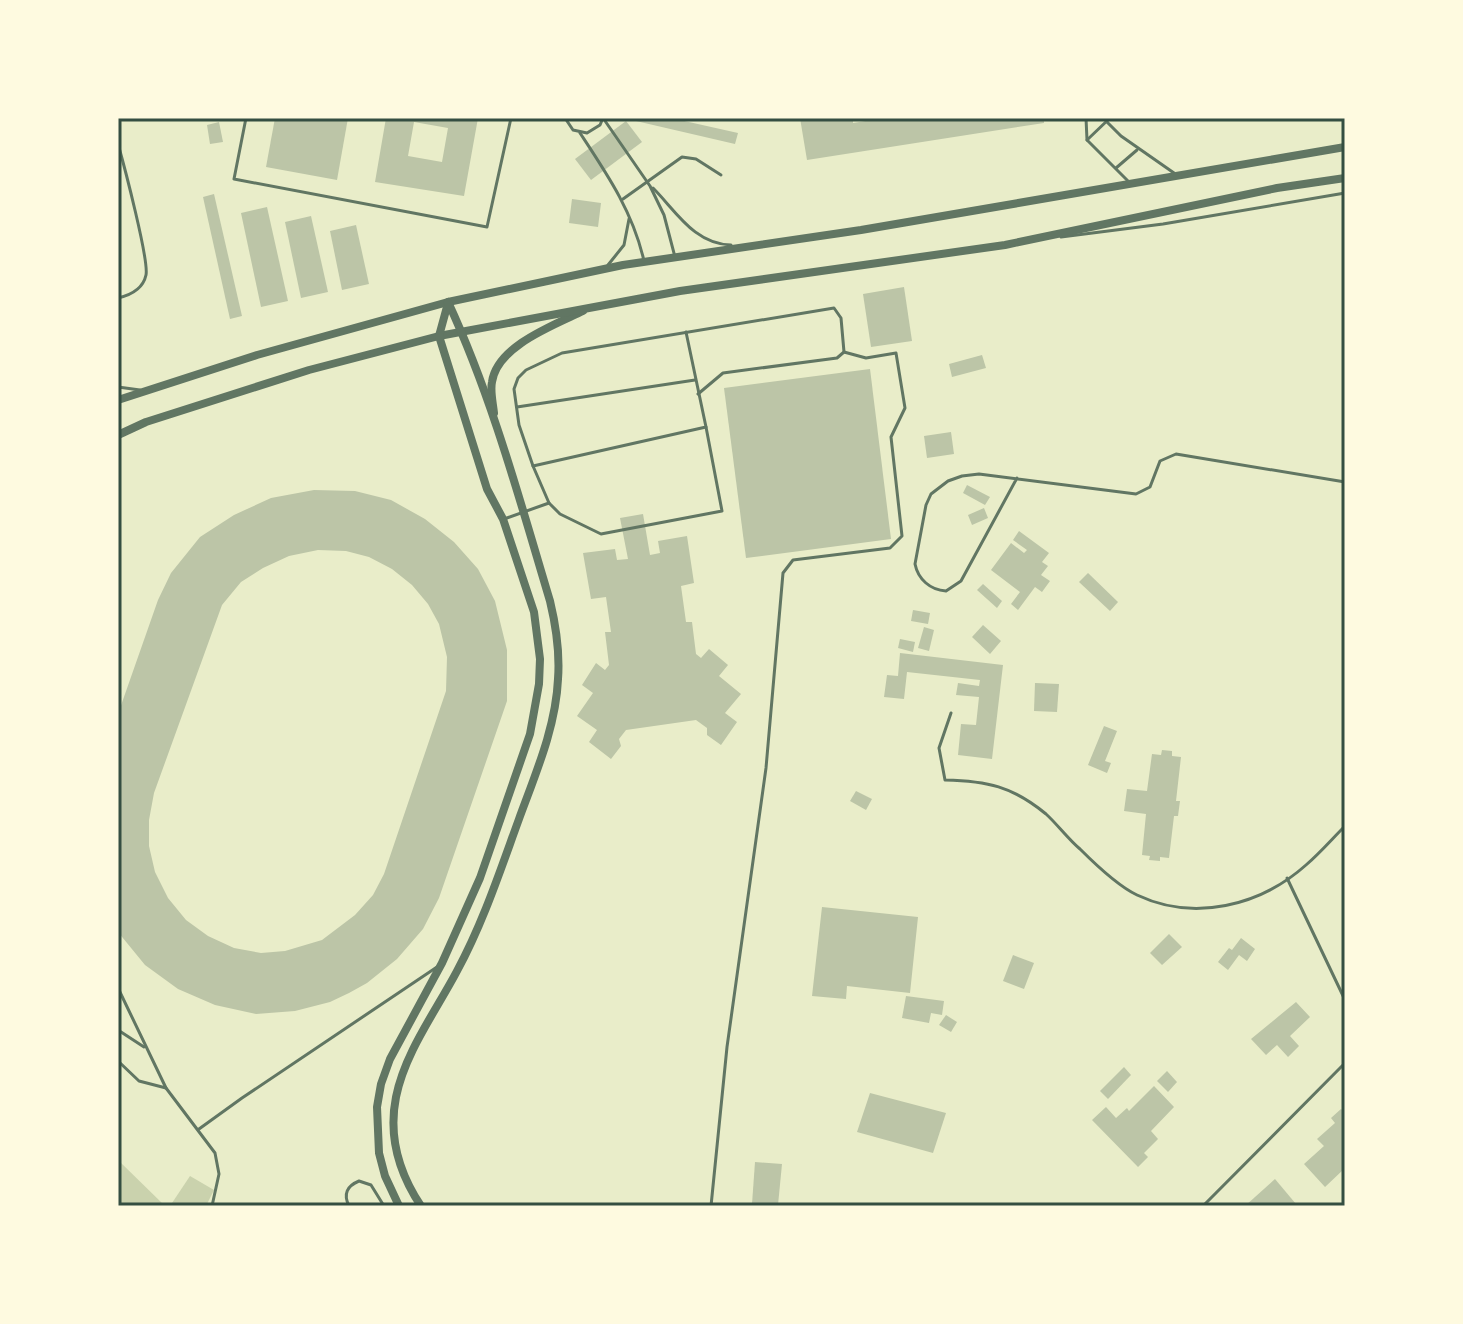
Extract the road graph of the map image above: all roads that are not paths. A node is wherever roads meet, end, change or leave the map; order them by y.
1 (246, 118) edge
2 (511, 118) edge
3 (565, 118) edge
4 (603, 118) edge
5 (1086, 118) edge
6 (1108, 120) edge
7 (580, 133) junction
8 (1087, 140) junction
9 (118, 144) edge
10 (1345, 147) edge
11 (1138, 149) junction
12 (1116, 168) junction
13 (721, 175) dead end
14 (1177, 175) junction
15 (1345, 178) edge
16 (647, 181) junction
17 (1130, 183) junction
18 (650, 186) junction
19 (1345, 193) edge
20 (623, 199) junction
21 (630, 215) junction
22 (1005, 245) junction
23 (755, 246) junction
24 (675, 257) junction
25 (644, 262) junction
26 (604, 269) junction
27 (118, 298) edge
28 (448, 302) junction
29 (594, 306) junction
30 (686, 332) junction
31 (462, 333) junction
32 (439, 336) junction
33 (844, 352) junction
34 (695, 380) junction
35 (118, 387) edge
36 (143, 390) junction
37 (698, 394) junction
38 (118, 400) edge
39 (515, 407) junction
40 (494, 426) junction
41 (706, 427) junction
42 (118, 435) edge
43 (533, 466) junction
44 (1017, 478) junction
45 (1345, 482) edge
46 (549, 503) junction
47 (524, 512) junction
48 (503, 519) junction
49 (951, 713) dead end
50 (1345, 826) edge
51 (1287, 878) junction
52 (442, 963) junction
53 (118, 988) edge
54 (1345, 1000) edge
55 (118, 1030) edge
56 (144, 1047) junction
57 (118, 1061) edge
58 (1345, 1063) edge
59 (166, 1088) junction
60 (199, 1129) junction
61 (212, 1206) edge
62 (349, 1206) edge
63 (384, 1206) edge
64 (399, 1206) edge
65 (421, 1206) edge
66 (711, 1206) edge
67 (1203, 1206) edge

1 - 2 lane
3 - 7 lane
4 - 7 lane
4 - 16 lane
5 - 8 lane
6 - 8 lane
6 - 11 lane
7 - 20 lane
8 - 12 lane
9 - 27 lane
10 - 14 street
11 - 12 lane
11 - 14 lane
12 - 17 lane
13 - 16 lane
14 - 17 street
15 - 22 street
16 - 18 lane
16 - 20 lane
17 - 23 street
18 - 23 lane
18 - 24 lane
19 - 22 lane
20 - 21 lane
21 - 25 lane
21 - 26 lane
22 - 29 street
23 - 24 street
24 - 25 street
25 - 26 street
26 - 28 street
28 - 31 street
28 - 32 street
28 - 36 street
29 - 31 street
29 - 40 street
30 - 33 lane
30 - 34 lane
30 - 39 lane
31 - 32 street
31 - 40 street
32 - 42 street
32 - 48 street
33 - 37 lane
33 - 66 lane
34 - 37 lane
34 - 39 lane
35 - 36 lane
36 - 38 street
37 - 41 lane
39 - 43 lane
40 - 47 street
41 - 43 lane
41 - 46 lane
43 - 46 lane
44 - 44 lane
44 - 45 lane
46 - 47 lane
47 - 48 lane
47 - 65 street
48 - 52 street
49 - 51 lane
50 - 51 lane
51 - 54 lane
52 - 60 lane
52 - 64 street
53 - 56 lane
55 - 56 lane
56 - 59 lane
57 - 59 lane
58 - 67 lane
59 - 60 lane
60 - 61 lane
62 - 63 lane

